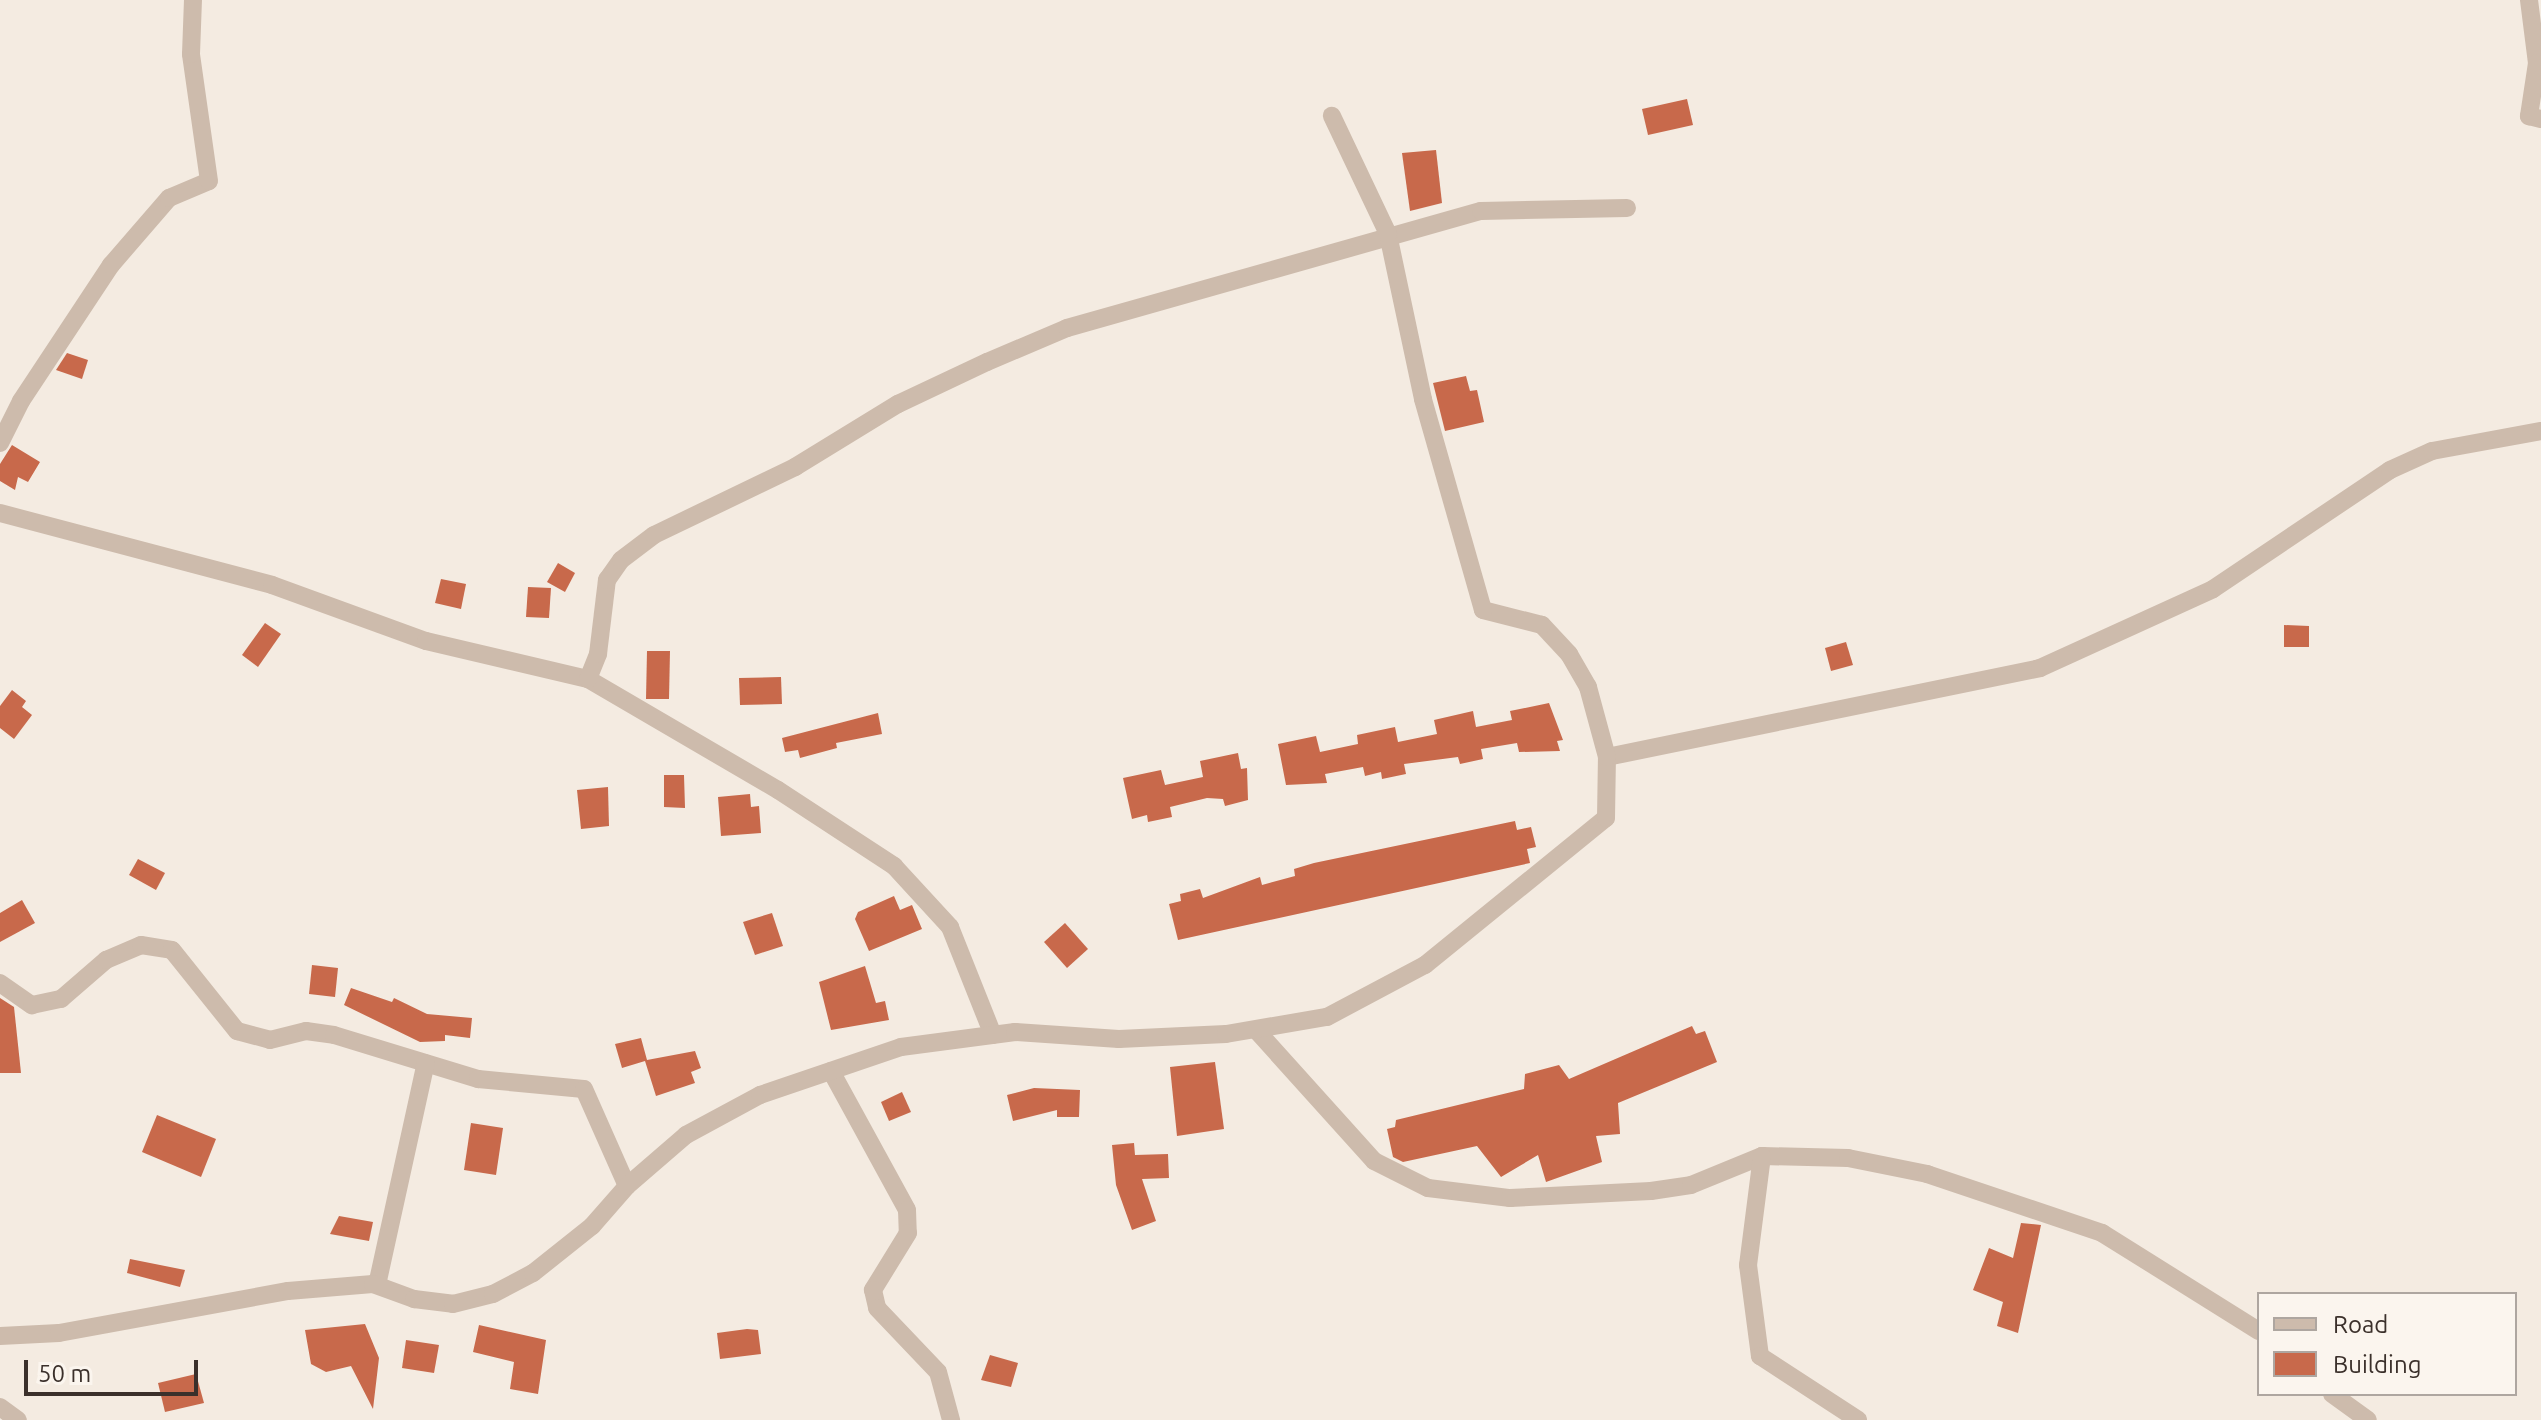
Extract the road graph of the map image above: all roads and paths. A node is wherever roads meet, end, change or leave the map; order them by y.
1 (193, 0) edge
2 (2529, 0) edge
3 (1332, 116) dead end
4 (2541, 119) edge
5 (1627, 208) dead end
6 (1388, 234) junction
7 (2541, 431) edge
8 (0, 443) edge
9 (2, 522) edge
10 (588, 679) junction
11 (1607, 757) junction
12 (0, 983) edge
13 (1257, 1031) junction
14 (993, 1035) junction
15 (426, 1063) junction
16 (831, 1071) junction
17 (1762, 1156) junction
18 (627, 1186) junction
19 (377, 1285) junction
20 (2257, 1330) edge
21 (0, 1336) edge
22 (2335, 1396) edge
23 (0, 1407) edge
24 (18, 1420) edge
25 (951, 1420) edge
26 (1858, 1420) edge
27 (2368, 1420) edge

1 - 8 street
2 - 4 street
3 - 6 street
5 - 6 street
6 - 10 street
6 - 11 street
7 - 11 street
9 - 10 street
10 - 14 street
11 - 13 street
12 - 15 street
13 - 14 street
13 - 17 street
14 - 16 street
15 - 18 street
15 - 19 street
16 - 18 street
16 - 25 street
17 - 20 street
17 - 26 street
18 - 19 street
19 - 21 street
22 - 27 street
23 - 24 street

